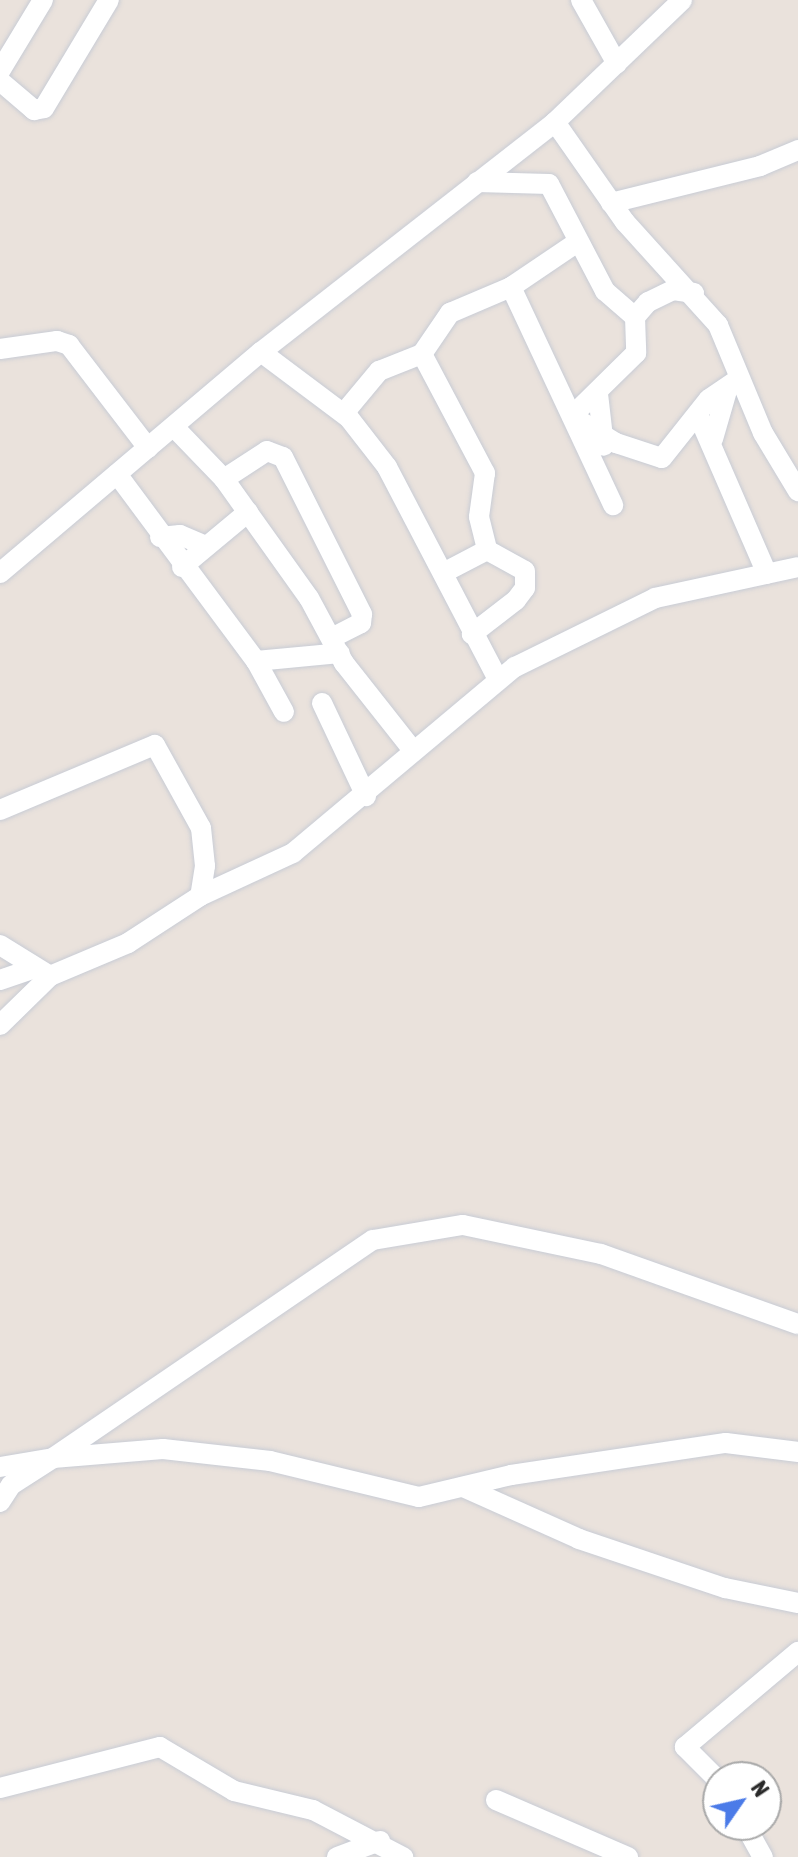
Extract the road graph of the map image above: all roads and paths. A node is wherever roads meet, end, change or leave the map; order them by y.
1 (43, 0) edge
2 (109, 0) edge
3 (581, 0) edge
4 (682, 0) edge
5 (617, 64) junction
6 (0, 71) edge
7 (0, 81) edge
8 (555, 122) junction
9 (798, 150) edge
10 (477, 182) junction
11 (611, 203) junction
12 (576, 243) junction
13 (511, 287) junction
14 (694, 293) junction
15 (635, 317) junction
16 (0, 349) edge
17 (261, 352) junction
18 (422, 354) junction
19 (734, 383) junction
20 (359, 391) junction
21 (598, 394) junction
22 (321, 395) junction
23 (344, 413) junction
24 (698, 415) junction
25 (572, 416) junction
26 (174, 427) junction
27 (606, 438) junction
28 (713, 439) junction
29 (148, 448) junction
30 (598, 473) junction
31 (117, 474) junction
32 (224, 479) junction
33 (798, 491) edge
34 (613, 505) dead end
35 (248, 512) junction
36 (160, 537) junction
37 (206, 546) junction
38 (487, 550) junction
39 (182, 567) junction
40 (798, 567) edge
41 (0, 573) edge
42 (443, 573) junction
43 (767, 574) junction
44 (472, 634) junction
45 (337, 645) junction
46 (256, 661) junction
47 (498, 679) junction
48 (322, 703) dead end
49 (284, 712) dead end
50 (412, 749) junction
51 (366, 796) junction
52 (0, 810) edge
53 (200, 896) junction
54 (0, 945) edge
55 (42, 972) junction
56 (0, 980) edge
57 (0, 1025) edge
58 (798, 1324) edge
59 (798, 1452) edge
60 (53, 1458) junction
61 (0, 1467) edge
62 (463, 1487) junction
63 (0, 1502) edge
64 (798, 1603) edge
65 (798, 1652) edge
66 (702, 1764) edge
67 (0, 1788) edge
68 (496, 1800) dead end
69 (380, 1841) junction
70 (337, 1857) edge
71 (403, 1857) edge
72 (628, 1857) edge

1 - 6 street
2 - 7 street
3 - 5 street
4 - 5 street
5 - 8 street
8 - 10 street
8 - 11 street
9 - 11 street
10 - 12 street
10 - 17 street
11 - 14 street
12 - 13 street
12 - 15 street
13 - 18 street
13 - 25 street
14 - 15 street
14 - 19 street
15 - 21 street
16 - 29 street
17 - 22 street
17 - 26 street
18 - 20 street
18 - 38 street
19 - 24 street
19 - 28 street
19 - 33 street
20 - 22 street
20 - 23 street
21 - 25 street
21 - 27 street
22 - 23 street
23 - 42 street
24 - 27 street
24 - 28 street
25 - 27 street
25 - 30 street
26 - 29 street
26 - 32 street
27 - 30 street
28 - 43 street
29 - 31 street
30 - 34 street
31 - 36 street
31 - 41 street
32 - 35 street
32 - 45 street
35 - 37 street
35 - 45 street
36 - 37 street
36 - 39 street
37 - 39 street
38 - 42 street
38 - 44 street
39 - 46 street
40 - 43 street
42 - 44 street
43 - 47 street
44 - 47 street
45 - 46 street
45 - 50 street
46 - 49 street
47 - 50 street
48 - 51 street
50 - 51 street
51 - 53 street
52 - 53 street
53 - 55 street
54 - 55 street
55 - 56 street
55 - 57 street
58 - 60 street
59 - 62 street
60 - 61 street
60 - 62 street
60 - 63 street
62 - 64 street
65 - 66 street
67 - 69 street
68 - 72 street
69 - 70 street
69 - 71 street

